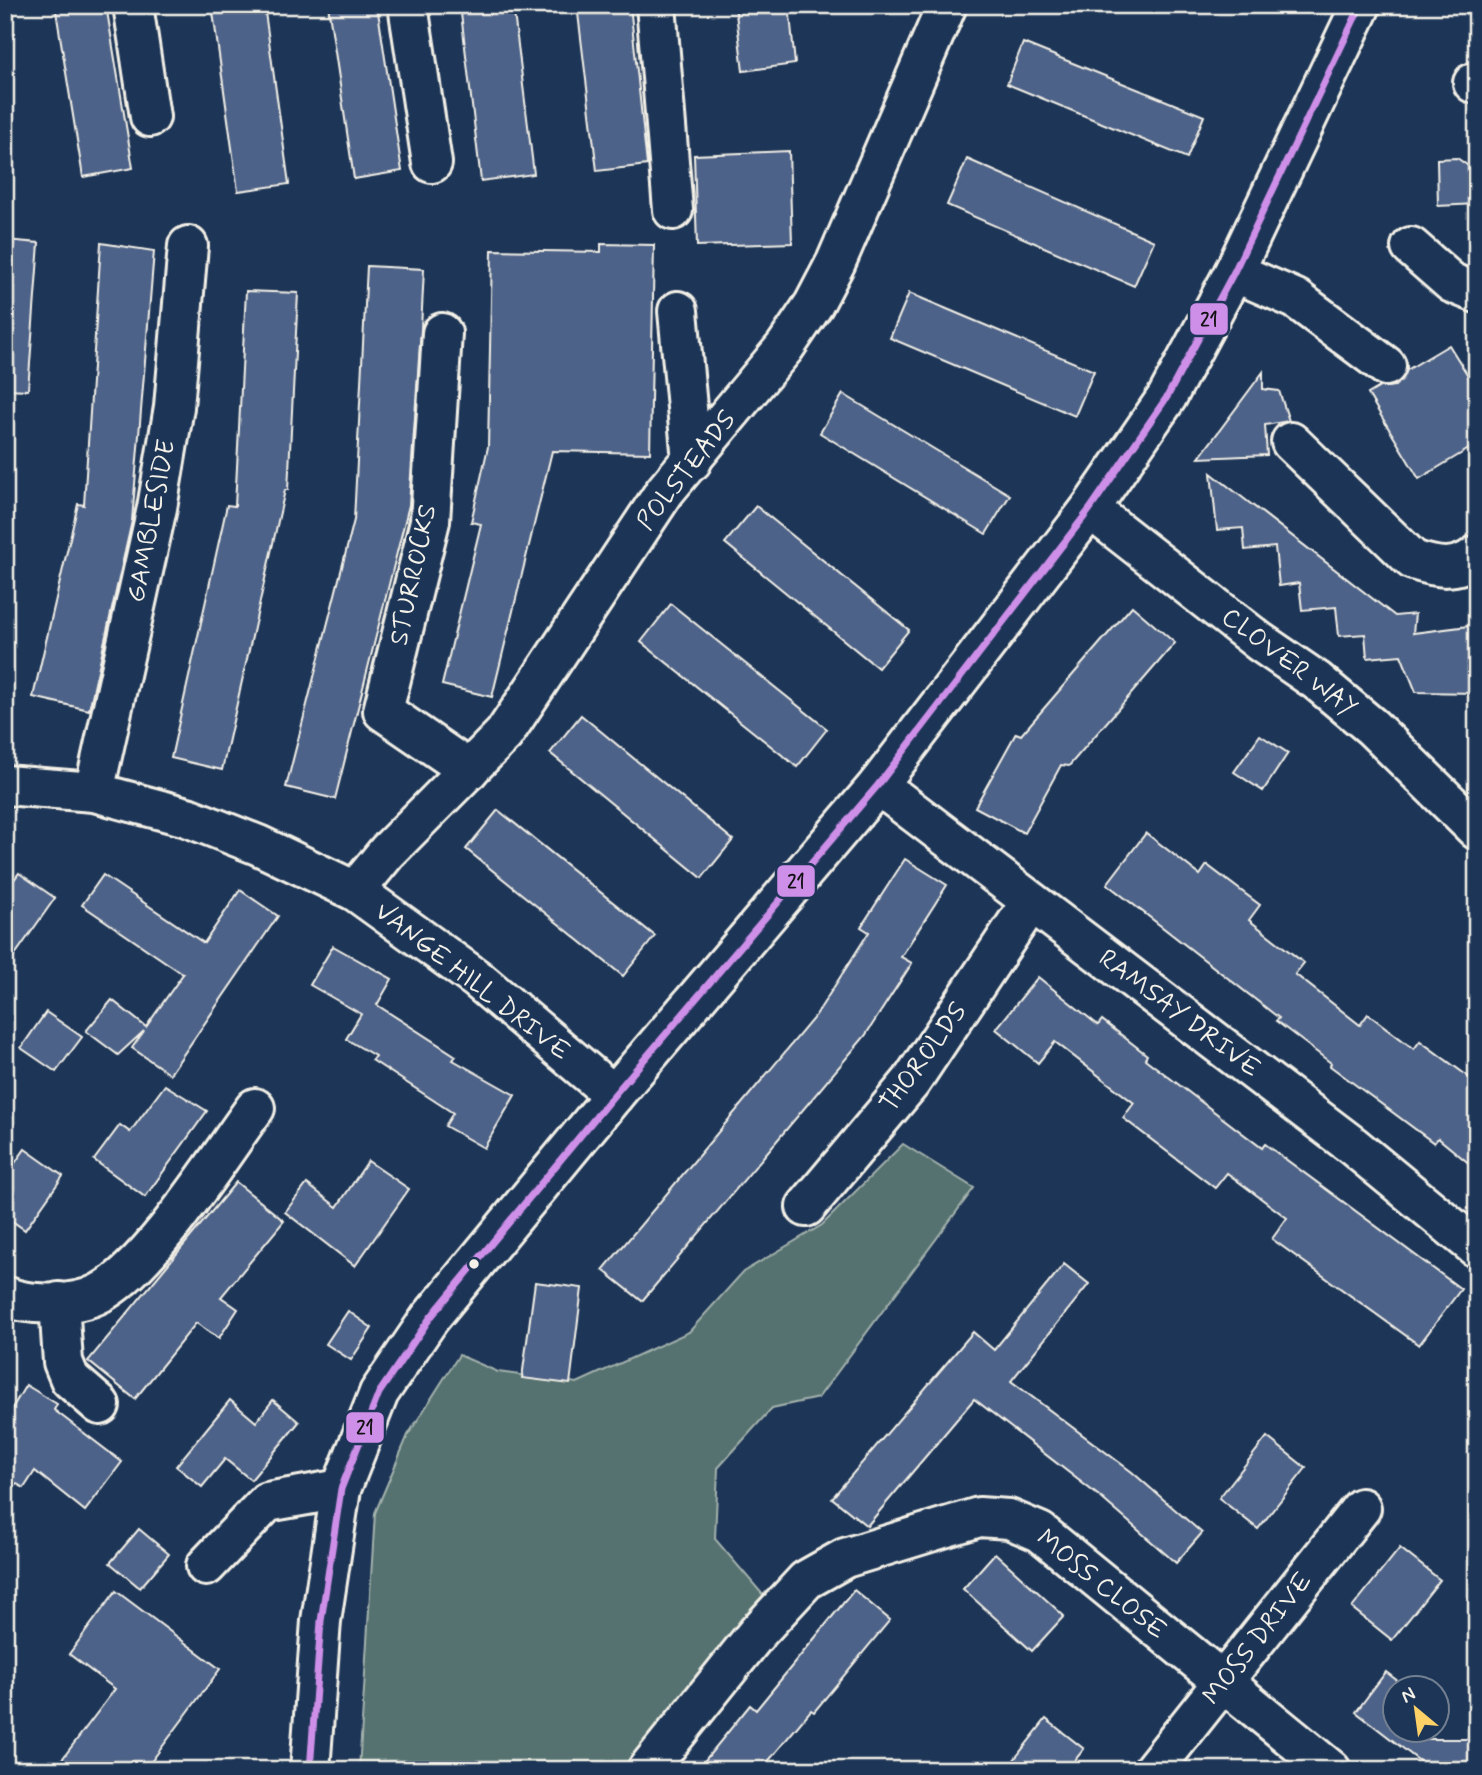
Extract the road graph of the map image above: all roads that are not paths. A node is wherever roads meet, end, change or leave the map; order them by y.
1 (133, 5) edge
2 (408, 5) edge
3 (656, 5) edge
4 (947, 5) edge
5 (1361, 5) edge
6 (150, 117) dead end
7 (432, 163) dead end
8 (673, 211) dead end
9 (188, 246) dead end
10 (1410, 247) dead end
11 (1234, 272) junction
12 (1477, 293) edge
13 (678, 311) dead end
14 (442, 333) dead end
15 (1386, 366) dead end
16 (1291, 442) dead end
17 (692, 461) junction
18 (1090, 509) junction
19 (1477, 555) edge
20 (469, 770) junction
21 (5, 785) edge
22 (878, 785) junction
23 (94, 792) junction
24 (1473, 820) edge
25 (355, 891) junction
26 (1031, 902) junction
27 (614, 1094) junction
28 (255, 1108) dead end
29 (806, 1207) dead end
30 (1477, 1248) edge
31 (5, 1296) edge
32 (59, 1302) junction
33 (100, 1405) dead end
34 (341, 1489) junction
35 (1361, 1508) dead end
36 (206, 1566) dead end
37 (1223, 1684) junction
38 (310, 1770) edge
39 (647, 1770) edge
40 (1153, 1770) edge
41 (1331, 1770) edge

1 - 6 street
2 - 7 street
3 - 8 street
4 - 17 street, POLSTEADS
5 - 11 street
9 - 23 street, GAMBLESIDE
10 - 12 street
11 - 15 street
11 - 18 street
13 - 17 street
14 - 20 street, STURROCKS
16 - 19 street
17 - 20 street, POLSTEADS
18 - 22 street
18 - 24 street, CLOVER WAY
20 - 25 street, POLSTEADS
21 - 23 street, VANGE HILL DRIVE
22 - 26 street, RAMSAY DRIVE
22 - 27 street
23 - 25 street, VANGE HILL DRIVE
25 - 27 street, VANGE HILL DRIVE
26 - 29 street, THOROLDS
26 - 30 street, RAMSAY DRIVE
27 - 34 street
28 - 32 street
31 - 32 street
32 - 33 street
34 - 36 street
34 - 38 street
35 - 37 street, MOSS DRIVE
37 - 39 street, MOSS CLOSE
37 - 40 street, MOSS DRIVE
37 - 41 street, MOSS CLOSE

